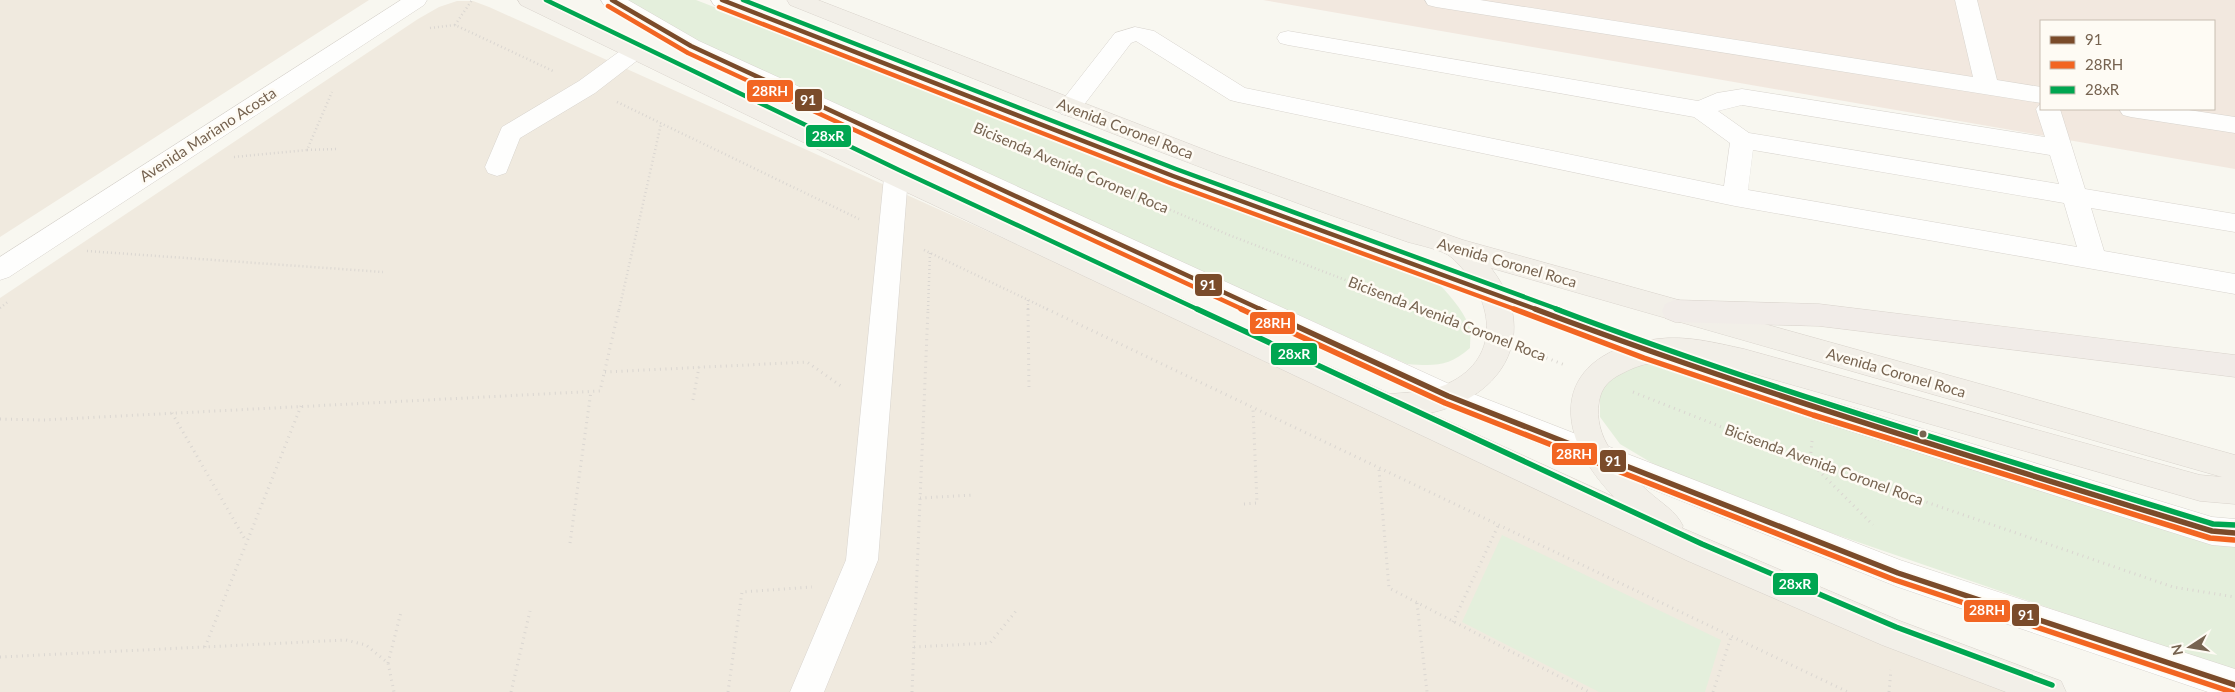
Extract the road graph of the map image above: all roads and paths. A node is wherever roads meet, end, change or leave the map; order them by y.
1 (416, 0) edge
2 (472, 0) edge
3 (530, 0) edge
4 (612, 0) edge
5 (722, 0) edge
6 (798, 0) edge
7 (1436, 0) edge
8 (1966, 0) edge
9 (1522, 7) edge
10 (1288, 38) dead end
11 (635, 51) junction
12 (1988, 86) junction
13 (587, 87) junction
14 (333, 90) dead end
15 (2040, 95) edge
16 (1069, 108) junction
17 (1702, 110) junction
18 (2048, 110) edge
19 (2138, 110) edge
20 (661, 124) junction
21 (2235, 125) edge
22 (1742, 140) junction
23 (2060, 148) junction
24 (336, 149) dead end
25 (307, 150) junction
26 (232, 157) dead end
27 (497, 166) dead end
28 (896, 177) junction
29 (2074, 196) junction
30 (1736, 197) junction
31 (1156, 204) dead end
32 (2235, 223) edge
33 (890, 234) junction
34 (1459, 250) junction
35 (84, 251) dead end
36 (930, 253) junction
37 (2094, 260) junction
38 (0, 270) edge
39 (383, 272) dead end
40 (2235, 284) edge
41 (1494, 293) junction
42 (1028, 300) junction
43 (1675, 311) junction
44 (1500, 340) junction
45 (1646, 351) junction
46 (2235, 366) edge
47 (699, 367) junction
48 (604, 372) junction
49 (1596, 377) junction
50 (1029, 388) dead end
51 (591, 391) junction
52 (841, 396) dead end
53 (1448, 396) junction
54 (694, 400) dead end
55 (301, 406) junction
56 (1387, 406) junction
57 (1254, 409) junction
58 (172, 413) junction
59 (0, 419) edge
60 (1598, 456) junction
61 (2235, 468) edge
62 (1379, 469) junction
63 (2235, 492) edge
64 (974, 495) dead end
65 (920, 498) junction
66 (1244, 504) dead end
67 (1498, 526) junction
68 (2235, 533) edge
69 (246, 542) junction
70 (570, 543) dead end
71 (1699, 551) junction
72 (815, 587) dead end
73 (2235, 597) edge
74 (1417, 603) junction
75 (530, 611) dead end
76 (1016, 611) dead end
77 (401, 612) dead end
78 (1453, 622) junction
79 (1731, 637) junction
80 (205, 647) junction
81 (914, 647) junction
82 (0, 657) edge
83 (388, 663) junction
84 (2235, 685) edge
85 (394, 692) edge
86 (511, 692) edge
87 (728, 692) edge
88 (807, 692) edge
89 (912, 692) edge
90 (1428, 692) edge
91 (1589, 692) edge
92 (1713, 692) edge
93 (1848, 692) edge
94 (2049, 692) edge

1 - 38 street, Avenida Mariano Acosta
2 - 13 path
3 - 11 main road
4 - 53 street
5 - 41 street
6 - 16 main road, Avenida Coronel Roca
7 - 9 street
8 - 12 street
9 - 12 street
10 - 17 street
11 - 13 street
11 - 28 main road
12 - 15 street
13 - 20 path
13 - 27 street
14 - 25 path
16 - 30 street
16 - 34 main road, Avenida Coronel Roca
17 - 22 street
17 - 23 street
18 - 23 street
19 - 21 street
20 - 33 path
20 - 48 path
22 - 29 street
22 - 30 street
23 - 29 street
24 - 25 path
25 - 26 path
28 - 33 street
28 - 56 main road
29 - 32 street
29 - 37 street
30 - 37 street
31 - 44 path, Bicisenda Avenida Coronel Roca
33 - 36 path
33 - 88 street
34 - 41 main road
34 - 43 main road, Avenida Coronel Roca
35 - 39 path
36 - 42 path
36 - 65 path
37 - 40 street
41 - 44 main road
41 - 45 street
42 - 50 path
42 - 57 path
43 - 46 highway
43 - 61 main road, Avenida Coronel Roca
44 - 49 path, Bicisenda Avenida Coronel Roca
44 - 53 main road
45 - 49 main road
45 - 63 main road
45 - 68 street
47 - 48 path
47 - 52 path
47 - 54 path
48 - 51 path
49 - 60 main road
49 - 73 path, Bicisenda Avenida Coronel Roca
51 - 55 path
51 - 70 path
53 - 56 main road
53 - 60 street
55 - 58 path
55 - 69 path
56 - 71 main road
57 - 62 path
57 - 66 path
58 - 59 path
58 - 69 path
60 - 71 main road
60 - 84 street
62 - 67 path
62 - 74 path
64 - 65 path
65 - 81 path
67 - 78 path
67 - 79 path
69 - 80 path
71 - 94 main road
72 - 87 path
74 - 78 path
74 - 90 path
75 - 86 path
76 - 81 path
77 - 83 path
78 - 91 path
79 - 92 path
79 - 93 path
80 - 82 path
80 - 83 path
81 - 89 path
83 - 85 path

